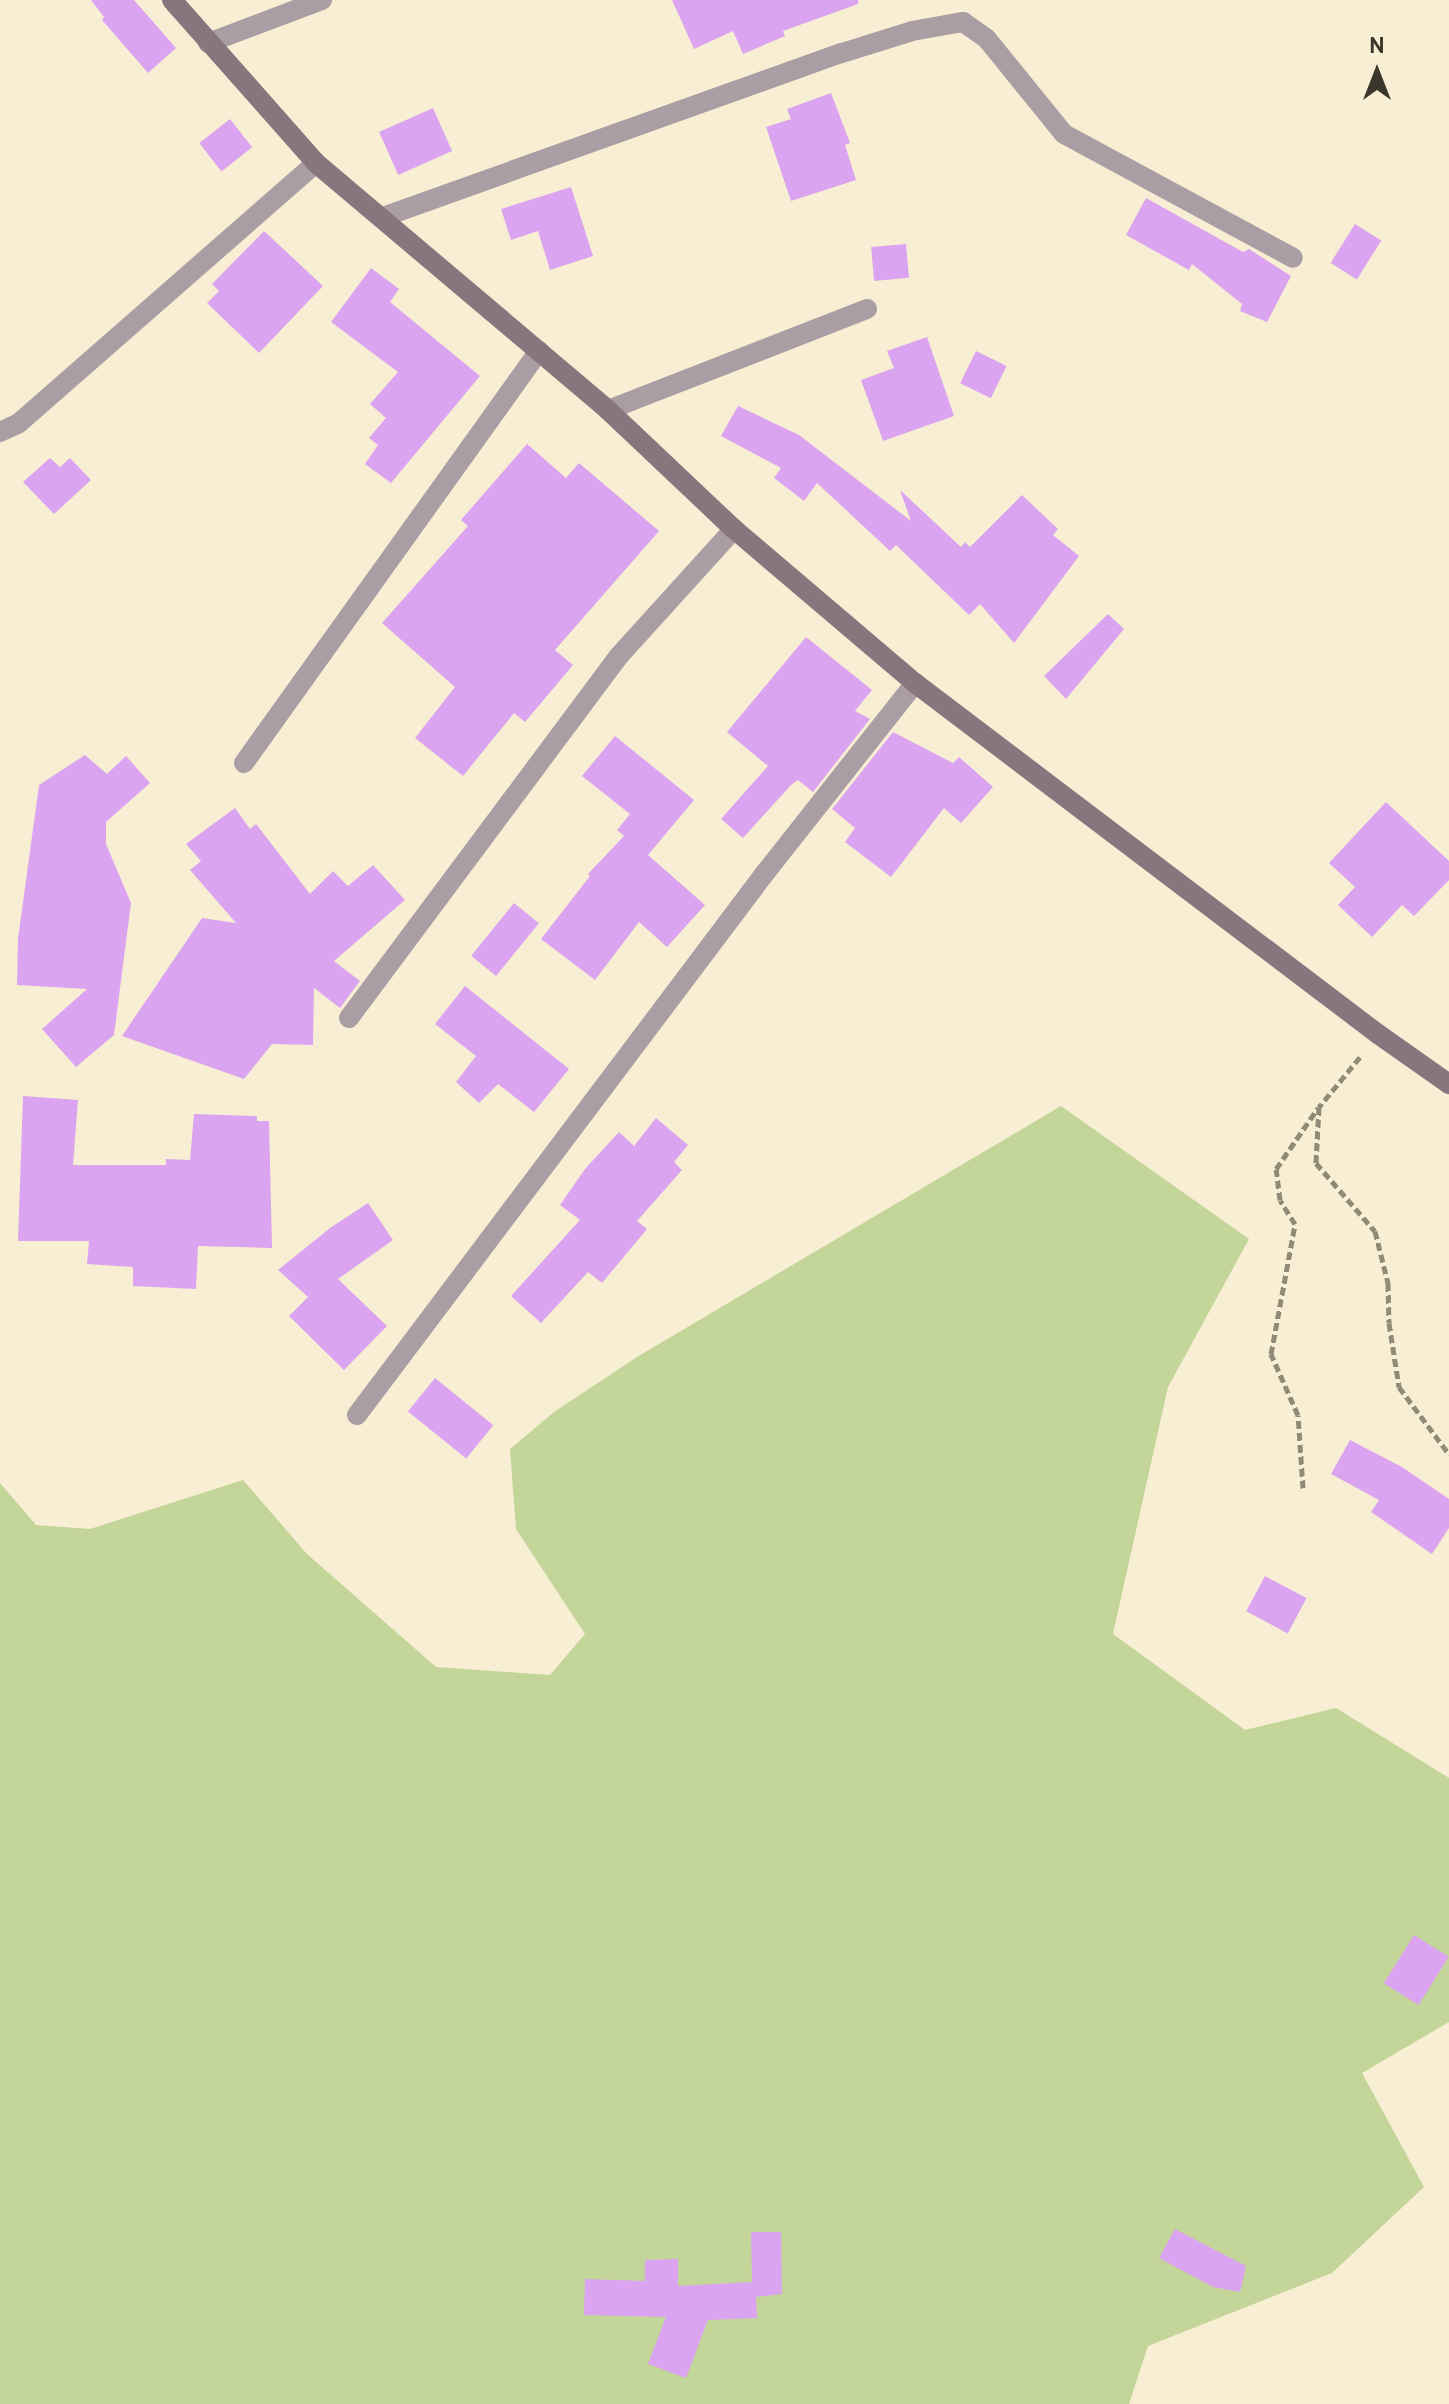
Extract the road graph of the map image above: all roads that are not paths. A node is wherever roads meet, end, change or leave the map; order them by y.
1 (172, 0) edge
2 (322, 0) edge
3 (208, 43) junction
4 (316, 163) junction
5 (383, 217) junction
6 (1293, 258) dead end
7 (867, 309) dead end
8 (539, 351) junction
9 (608, 410) junction
10 (0, 432) edge
11 (734, 529) junction
12 (915, 683) junction
13 (244, 763) dead end
14 (349, 1018) dead end
15 (1449, 1084) edge
16 (357, 1415) dead end

1 - 3 street
2 - 3 street
3 - 4 street
4 - 5 street
4 - 10 street
5 - 6 street
5 - 8 street
7 - 9 street
8 - 9 street
8 - 13 street
9 - 11 street
11 - 12 street
11 - 14 street
12 - 15 street
12 - 16 street

